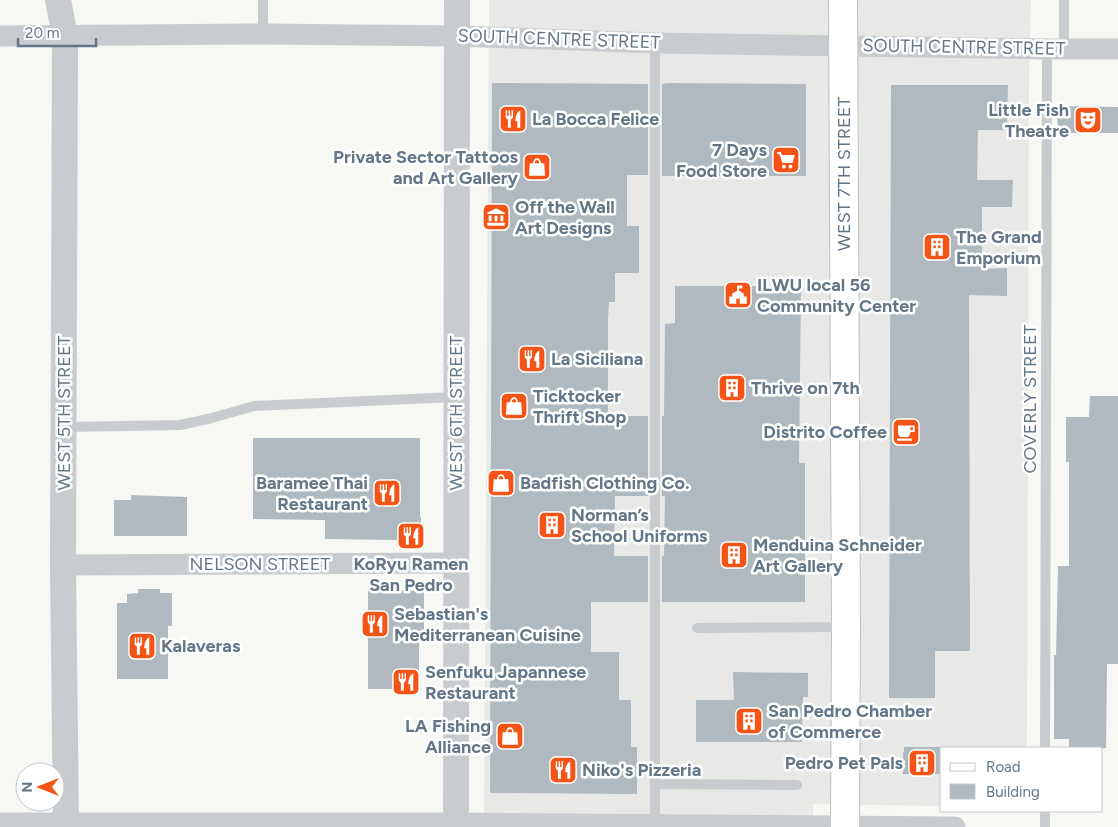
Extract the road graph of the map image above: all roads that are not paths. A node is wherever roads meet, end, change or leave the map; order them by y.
1 (58, 0) edge
2 (263, 0) edge
3 (457, 0) edge
4 (843, 0) edge
5 (1064, 0) edge
6 (263, 34) junction
7 (0, 36) edge
8 (65, 36) junction
9 (457, 36) junction
10 (656, 43) junction
11 (843, 45) junction
12 (1056, 49) junction
13 (1118, 49) edge
14 (456, 396) junction
15 (64, 427) junction
16 (456, 563) junction
17 (63, 565) junction
18 (846, 627) junction
19 (697, 628) dead end
20 (1045, 747) edge
21 (655, 784) junction
22 (797, 785) dead end
23 (1045, 812) edge
24 (0, 823) edge
25 (655, 824) junction
26 (66, 825) edge
27 (258, 825) edge
28 (456, 825) edge
29 (846, 827) edge
30 (954, 827) edge
31 (1045, 827) edge

1 - 8 street, WEST 5TH STREET
2 - 6 lane
3 - 9 street, WEST 6TH STREET
4 - 11 main road, WEST 7TH STREET
5 - 12 lane, COVERLY STREET
6 - 8 street, SOUTH CENTRE STREET
6 - 9 street, SOUTH CENTRE STREET
7 - 8 street, SOUTH CENTRE STREET
8 - 15 street, WEST 5TH STREET
9 - 10 street, SOUTH CENTRE STREET
9 - 14 street, WEST 6TH STREET
10 - 11 street, SOUTH CENTRE STREET
10 - 21 lane
11 - 12 street, SOUTH CENTRE STREET
11 - 18 main road, WEST 7TH STREET
12 - 13 street, SOUTH CENTRE STREET
12 - 20 lane, COVERLY STREET
14 - 15 lane
14 - 16 street, WEST 6TH STREET
15 - 17 street, WEST 5TH STREET
16 - 17 street, NELSON STREET
16 - 28 street, WEST 6TH STREET
17 - 26 street, WEST 5TH STREET
18 - 19 lane
18 - 29 main road, WEST 7TH STREET
21 - 22 lane
21 - 25 lane
23 - 31 lane
24 - 26 street
25 - 28 street
25 - 29 street
26 - 27 street
27 - 28 street
29 - 30 street

